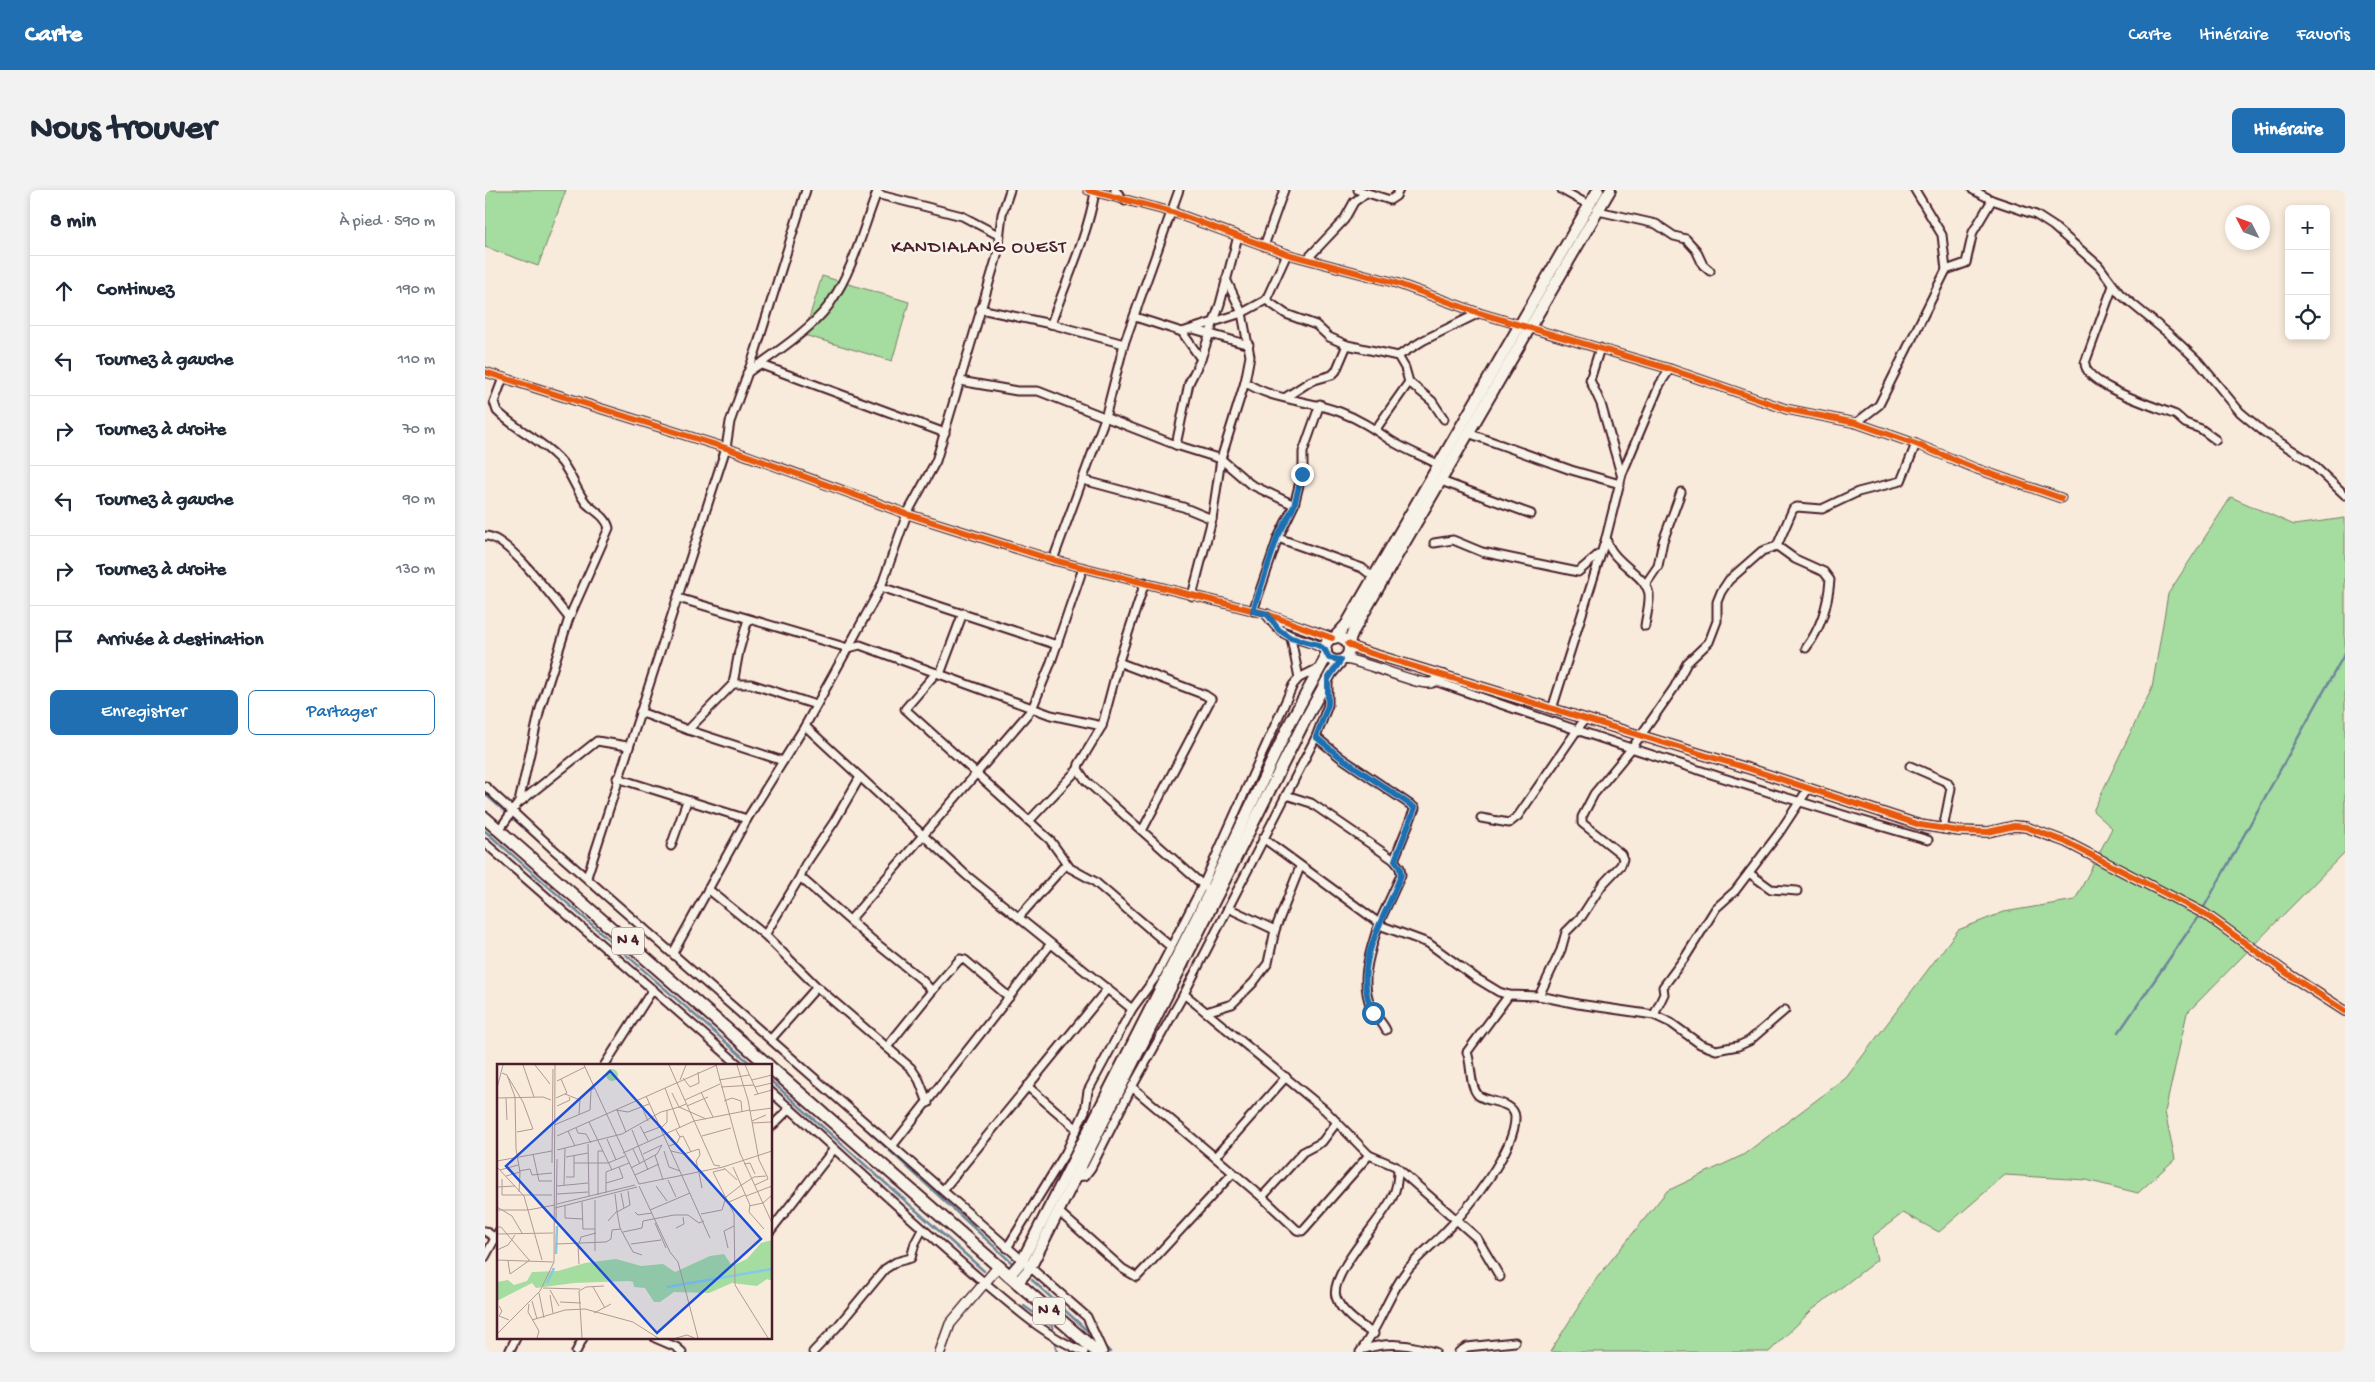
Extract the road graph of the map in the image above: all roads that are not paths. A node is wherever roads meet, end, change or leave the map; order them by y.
1 (806, 190) edge
2 (1010, 190) edge
3 (1115, 190) edge
4 (1179, 190) edge
5 (1284, 190) edge
6 (1358, 190) edge
7 (1399, 190) edge
8 (1562, 190) edge
9 (1598, 190) edge
10 (1610, 190) edge
11 (1915, 190) edge
12 (1973, 190) edge
13 (1092, 191) edge
14 (877, 192) edge
15 (1366, 193) junction
16 (1992, 200) junction
17 (1125, 201) junction
18 (1593, 208) junction
19 (1172, 212) junction
20 (1000, 236) junction
21 (1238, 236) junction
22 (1264, 246) junction
23 (1287, 254) junction
24 (1308, 258) junction
25 (1946, 270) junction
26 (1710, 271) dead end
27 (1225, 279) junction
28 (2113, 286) junction
29 (1266, 300) junction
30 (980, 309) junction
31 (1479, 312) junction
32 (1242, 313) junction
33 (1135, 317) junction
34 (1214, 321) junction
35 (1051, 324) junction
36 (1525, 325) junction
37 (1193, 328) junction
38 (1182, 332) junction
39 (1210, 334) junction
40 (1124, 344) junction
41 (1249, 345) junction
42 (1347, 345) junction
43 (1600, 348) junction
44 (1398, 356) junction
45 (1201, 359) junction
46 (759, 364) junction
47 (1671, 369) junction
48 (485, 372) edge
49 (746, 374) junction
50 (503, 378) junction
51 (960, 381) junction
52 (1245, 382) junction
53 (1409, 382) junction
54 (1285, 397) junction
55 (1320, 404) junction
56 (1105, 418) junction
57 (1444, 419) dead end
58 (1856, 423) junction
59 (1376, 429) junction
60 (945, 433) junction
61 (1468, 433) junction
62 (2216, 440) dead end
63 (1916, 444) junction
64 (1176, 445) junction
65 (726, 448) junction
66 (1221, 459) junction
67 (1439, 465) junction
68 (1621, 474) junction
69 (1083, 480) junction
70 (1441, 481) junction
71 (1620, 484) junction
72 (1681, 492) dead end
73 (2345, 495) edge
74 (2061, 498) dead end
75 (1294, 506) junction
76 (907, 514) junction
77 (1531, 514) dead end
78 (1212, 519) junction
79 (485, 536) edge
80 (1277, 538) junction
81 (1606, 538) junction
82 (1434, 543) dead end
83 (1777, 546) junction
84 (1601, 552) junction
85 (1053, 560) junction
86 (1083, 568) junction
87 (1377, 580) junction
88 (1145, 582) junction
89 (1645, 585) junction
90 (881, 587) junction
91 (1192, 596) junction
92 (678, 598) junction
93 (1253, 611) junction
94 (963, 613) junction
95 (1267, 614) junction
96 (569, 618) junction
97 (748, 619) junction
98 (1645, 626) dead end
99 (1291, 638) junction
100 (1333, 638) junction
101 (1348, 644) junction
102 (1057, 645) junction
103 (849, 648) junction
104 (1806, 648) dead end
105 (1326, 651) junction
106 (1342, 660) junction
107 (1118, 662) junction
108 (1319, 668) junction
109 (938, 673) junction
110 (1444, 675) junction
111 (1299, 678) junction
112 (1328, 679) junction
113 (1435, 681) junction
114 (733, 684) junction
115 (816, 705) junction
116 (1032, 709) junction
117 (1552, 709) junction
118 (640, 712) junction
119 (1584, 720) junction
120 (1291, 721) junction
121 (1303, 724) junction
122 (805, 726) junction
123 (1102, 726) junction
124 (688, 730) junction
125 (1576, 731) junction
126 (1641, 736) junction
127 (1316, 737) junction
128 (627, 746) junction
129 (1632, 748) junction
130 (783, 761) junction
131 (1910, 766) dead end
132 (1078, 769) junction
133 (976, 773) junction
134 (860, 776) junction
135 (617, 778) junction
136 (485, 786) edge
137 (1808, 789) junction
138 (1286, 794) junction
139 (687, 801) junction
140 (519, 802) junction
141 (1799, 803) junction
142 (510, 815) junction
143 (485, 818) edge
144 (1481, 818) dead end
145 (747, 819) junction
146 (1029, 821) junction
147 (1143, 829) junction
148 (499, 830) junction
149 (1943, 830) junction
150 (920, 835) junction
151 (1263, 838) junction
152 (1929, 840) dead end
153 (485, 843) edge
154 (671, 846) dead end
155 (1395, 860) junction
156 (1066, 864) junction
157 (1300, 867) junction
158 (1749, 873) junction
159 (587, 877) junction
160 (800, 877) junction
161 (1206, 888) junction
162 (708, 889) junction
163 (1797, 891) dead end
164 (1228, 908) junction
165 (1019, 917) junction
166 (850, 920) junction
167 (1379, 923) junction
168 (1275, 930) junction
169 (765, 935) junction
170 (1050, 944) junction
171 (1171, 948) junction
172 (673, 953) junction
173 (817, 987) junction
174 (1108, 988) junction
175 (653, 989) junction
176 (932, 990) junction
177 (1185, 994) junction
178 (1509, 995) junction
179 (1539, 996) junction
180 (1009, 997) junction
181 (1132, 1009) junction
182 (1785, 1010) dead end
183 (2345, 1011) edge
184 (1206, 1012) junction
185 (1653, 1015) junction
186 (1386, 1030) dead end
187 (771, 1039) junction
188 (887, 1048) junction
189 (605, 1064) edge
190 (738, 1064) edge
191 (767, 1064) edge
192 (773, 1070) edge
193 (1286, 1077) junction
194 (1027, 1086) junction
195 (1132, 1087) junction
196 (773, 1094) edge
197 (928, 1103) junction
198 (790, 1108) junction
199 (1337, 1122) junction
200 (773, 1125) edge
201 (1077, 1129) junction
202 (893, 1145) junction
203 (834, 1150) junction
204 (1369, 1154) junction
205 (1215, 1157) junction
206 (1398, 1169) junction
207 (1233, 1173) junction
208 (1072, 1175) junction
209 (943, 1190) junction
210 (1261, 1197) junction
211 (1059, 1212) junction
212 (1457, 1221) junction
213 (773, 1227) edge
214 (922, 1230) junction
215 (485, 1231) edge
216 (497, 1239) edge
217 (1007, 1248) junction
218 (485, 1257) edge
219 (1022, 1261) junction
220 (998, 1267) junction
221 (1030, 1268) junction
222 (1500, 1277) dead end
223 (1013, 1280) junction
224 (984, 1282) junction
225 (1374, 1334) junction
226 (515, 1340) edge
227 (582, 1340) edge
228 (659, 1340) edge
229 (1515, 1342) dead end
230 (681, 1350) edge
231 (1364, 1350) edge
232 (509, 1352) edge
233 (576, 1352) edge
234 (813, 1352) edge
235 (940, 1352) edge
236 (1084, 1352) edge
237 (1097, 1352) edge
238 (1103, 1352) edge
239 (1435, 1352) edge
240 (1459, 1352) edge

1 - 49 street
2 - 20 street
3 - 17 street
4 - 19 street
5 - 22 street
6 - 15 street
7 - 15 street
8 - 18 street
9 - 18 main road
10 - 18 main road
11 - 25 street
12 - 16 street
13 - 17 street
13 - 35 street
14 - 20 street
14 - 46 street
15 - 24 street
16 - 25 street
16 - 28 street
17 - 19 street
18 - 26 street
18 - 36 main road
19 - 21 street
19 - 33 street
20 - 30 street
21 - 22 street
21 - 27 street
22 - 23 street
23 - 24 street
23 - 29 street
24 - 31 street
25 - 58 street
27 - 32 street
27 - 34 street
28 - 62 street
28 - 73 street
29 - 32 street
29 - 42 street
30 - 35 street
30 - 51 street
31 - 36 street
31 - 44 street
32 - 34 street
32 - 41 street
33 - 38 street
33 - 40 street
34 - 37 street
34 - 39 street
35 - 40 street
36 - 43 street
36 - 61 main road
36 - 67 main road
37 - 38 street
37 - 39 street
38 - 45 street
39 - 41 street
39 - 45 street
40 - 56 street
41 - 52 street
42 - 44 street
42 - 54 street
43 - 47 street
43 - 68 street
44 - 53 street
45 - 64 street
46 - 49 street
46 - 60 street
47 - 58 street
47 - 68 street
48 - 50 street
49 - 65 street
50 - 65 street
50 - 96 street
51 - 56 street
51 - 60 street
52 - 54 street
52 - 66 street
53 - 57 street
53 - 59 street
54 - 55 street
55 - 59 street
55 - 75 street
56 - 64 street
56 - 69 street
58 - 63 street
59 - 67 street
60 - 76 street
61 - 70 main road
61 - 71 street
63 - 74 street
63 - 83 street
64 - 66 street
65 - 76 street
65 - 92 street
66 - 75 street
66 - 78 street
67 - 87 main road
68 - 71 street
69 - 78 street
69 - 85 street
70 - 77 street
70 - 87 main road
71 - 81 street
72 - 89 street
75 - 80 street
76 - 85 street
76 - 90 street
78 - 91 street
79 - 96 street
80 - 87 street
80 - 93 street
81 - 84 street
81 - 89 street
82 - 84 street
83 - 104 street
83 - 126 street
84 - 117 street
85 - 86 street
86 - 88 street
86 - 102 street
87 - 100 main road
87 - 101 main road
88 - 91 street
88 - 107 street
89 - 98 street
90 - 94 street
90 - 103 street
91 - 93 street
92 - 97 street
92 - 118 street
93 - 95 street
94 - 102 street
94 - 109 street
95 - 99 street
95 - 100 street
96 - 140 street
97 - 103 street
97 - 114 street
99 - 105 street
99 - 111 street
100 - 101 main road
100 - 105 main road
101 - 106 main road
101 - 110 street
102 - 116 street
103 - 109 street
103 - 115 street
105 - 106 main road
105 - 108 main road
106 - 112 main road
106 - 113 street
107 - 123 street
107 - 147 street
108 - 111 street
108 - 120 main road
109 - 116 street
109 - 133 street
110 - 113 street
110 - 117 street
111 - 161 street
112 - 121 main road
112 - 127 street
113 - 125 street
114 - 115 street
114 - 124 street
115 - 122 street
116 - 123 street
116 - 133 street
117 - 119 street
118 - 124 street
118 - 128 street
119 - 125 street
119 - 126 street
120 - 121 main road
120 - 161 main road
121 - 208 main road
122 - 130 street
122 - 134 street
123 - 132 street
124 - 130 street
125 - 129 street
125 - 144 street
126 - 129 street
126 - 137 street
127 - 138 street
127 - 155 street
128 - 135 street
128 - 140 street
129 - 141 street
129 - 179 street
130 - 145 street
131 - 149 street
132 - 146 street
132 - 147 street
133 - 146 street
133 - 150 street
134 - 150 street
134 - 160 street
135 - 139 street
135 - 159 street
136 - 142 street
137 - 141 street
137 - 149 street
138 - 151 street
138 - 155 street
139 - 145 street
139 - 154 street
140 - 142 street
141 - 152 street
141 - 158 street
142 - 148 street
142 - 159 street
143 - 148 highway, N 4
145 - 162 street
146 - 156 street
147 - 161 street
148 - 191 highway, N 4
149 - 183 street
150 - 165 street
150 - 166 street
151 - 157 street
151 - 164 street
153 - 175 street
155 - 167 street
156 - 165 street
156 - 171 street
157 - 167 street
157 - 168 street
158 - 163 street
158 - 185 street
159 - 172 street
160 - 166 street
160 - 169 street
161 - 171 street
161 - 208 main road
162 - 169 street
162 - 172 street
164 - 168 street
164 - 177 street
165 - 170 street
166 - 176 street
167 - 178 street
167 - 186 street
168 - 184 street
169 - 173 street
170 - 174 street
170 - 180 street
171 - 181 street
172 - 187 street
173 - 187 street
173 - 188 street
174 - 181 street
174 - 194 street
175 - 189 street
175 - 190 street
176 - 180 street
176 - 188 street
177 - 184 street
177 - 195 street
178 - 179 street
178 - 212 street
179 - 185 street
180 - 197 street
181 - 201 street
182 - 185 street
184 - 193 street
187 - 202 street
188 - 197 street
192 - 220 highway, N 4
193 - 199 street
193 - 205 street
194 - 201 street
194 - 209 street
195 - 205 street
195 - 208 street
196 - 198 street
197 - 202 street
198 - 200 street
198 - 203 street
199 - 204 street
199 - 210 street
201 - 217 street
202 - 209 street
203 - 213 street
203 - 214 street
204 - 206 street
204 - 210 street
205 - 207 street
206 - 212 street
206 - 225 street
207 - 210 street
207 - 211 street
208 - 211 main road
208 - 219 main road
209 - 217 street
211 - 221 main road
212 - 222 street
212 - 225 street
214 - 224 street
214 - 234 street
215 - 216 street
216 - 218 street
217 - 219 street
219 - 221 street
219 - 223 main road
220 - 223 highway, N 4
220 - 224 street
221 - 223 main road
221 - 238 street
223 - 237 highway, N 4
224 - 235 street
224 - 236 street
225 - 231 street
226 - 232 street
227 - 233 street
228 - 230 street
229 - 240 street
231 - 239 street

